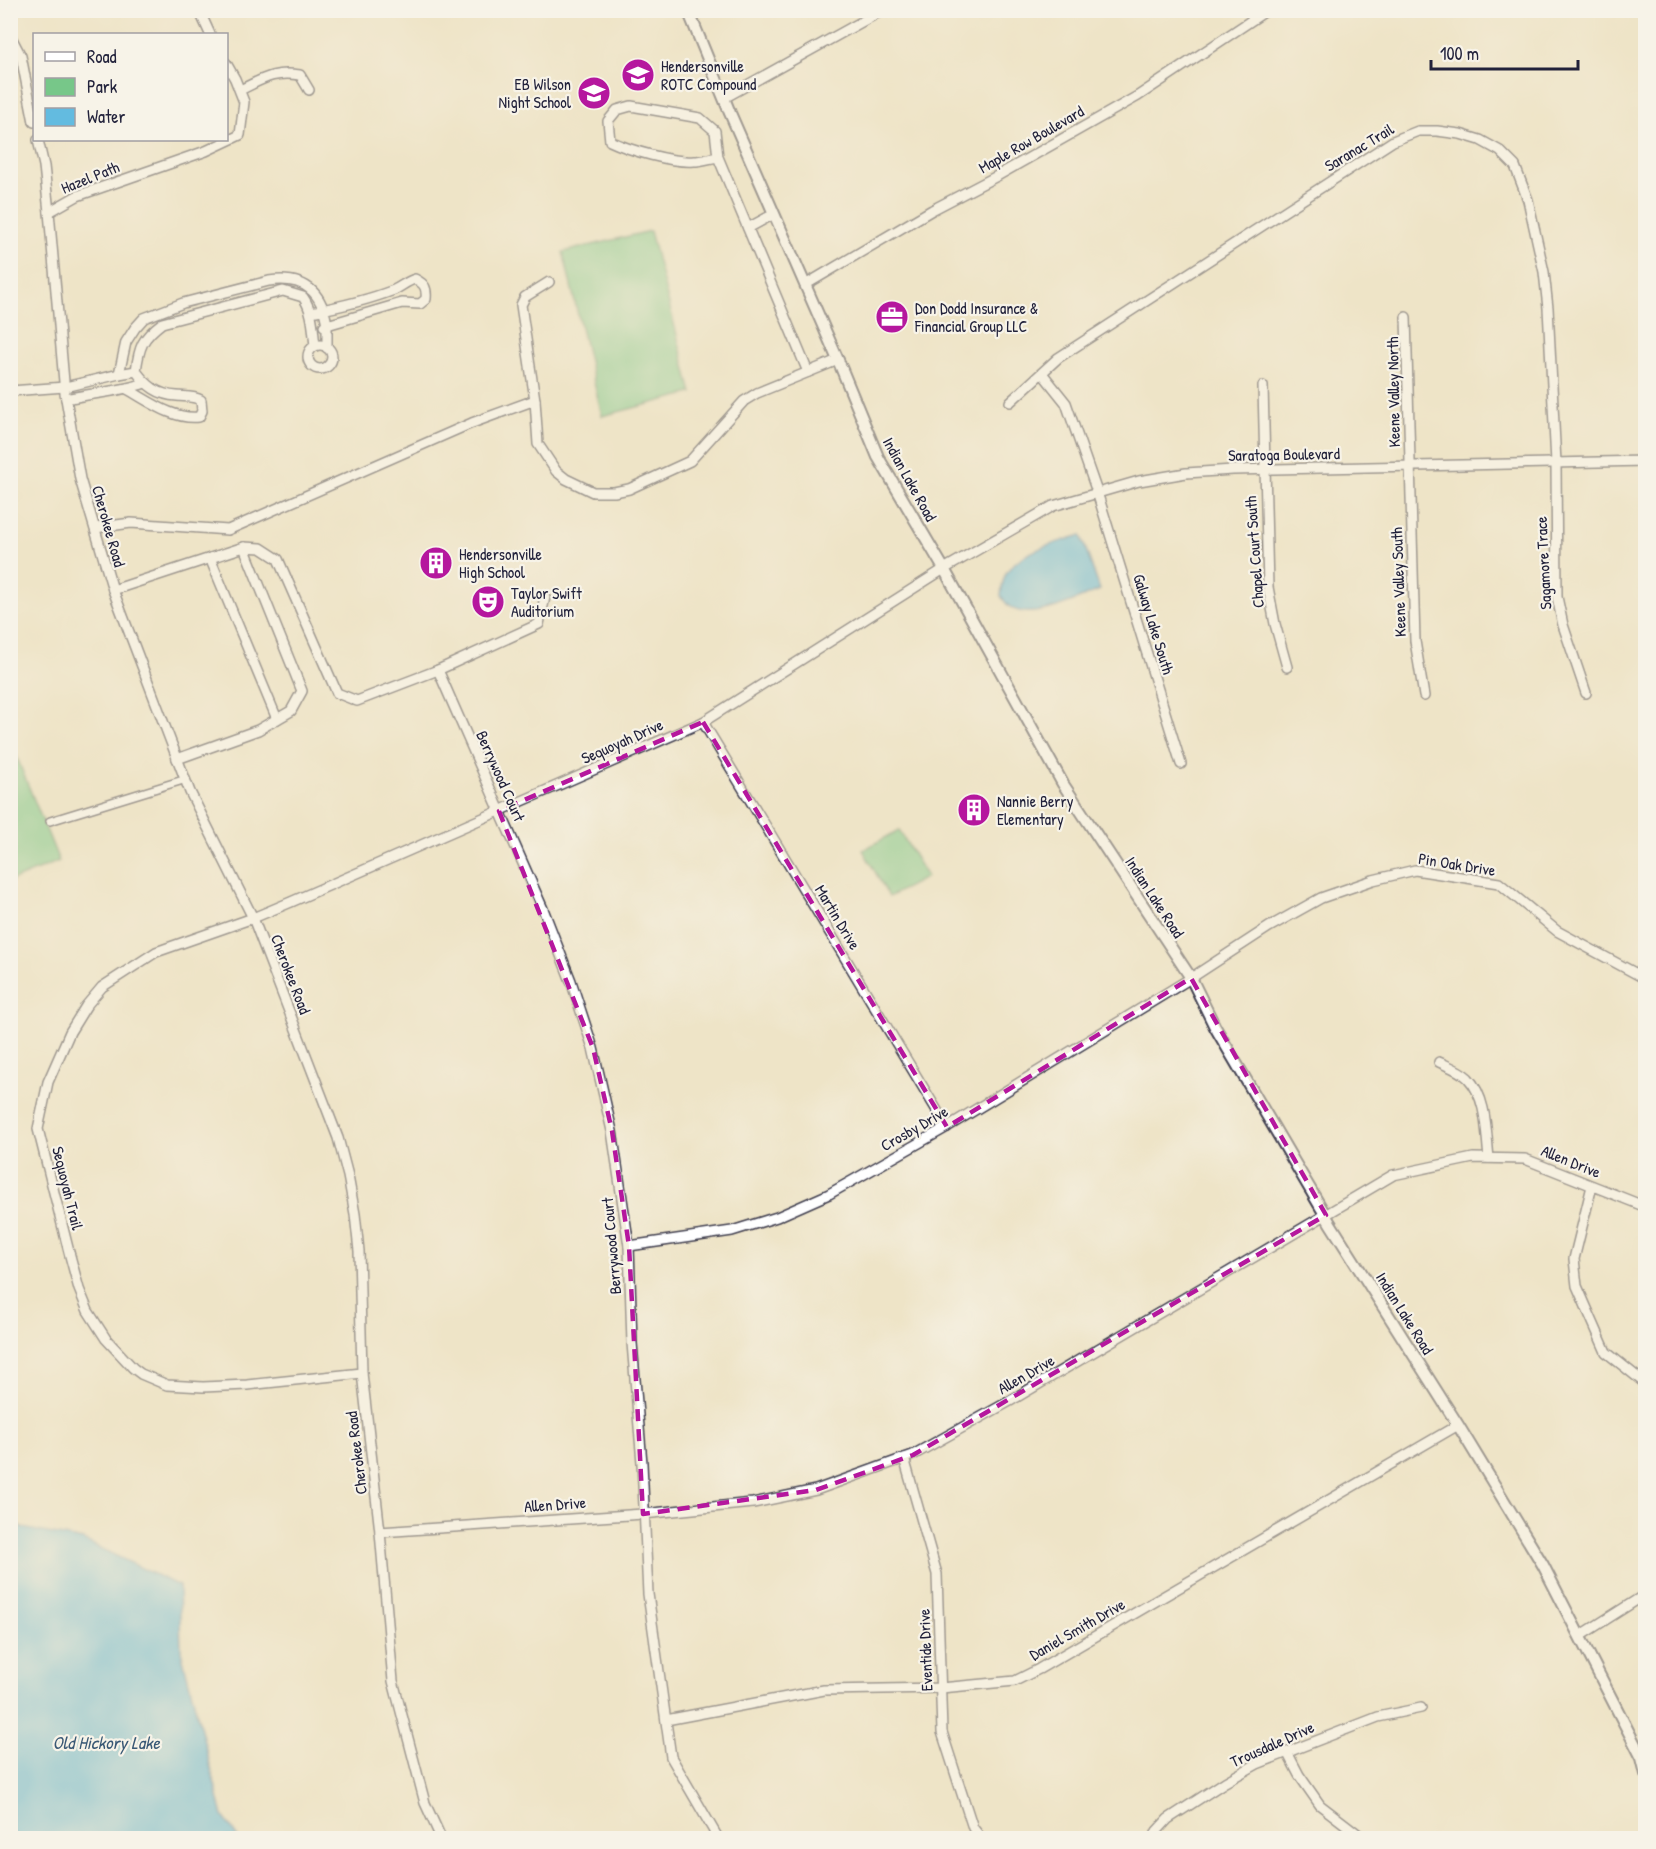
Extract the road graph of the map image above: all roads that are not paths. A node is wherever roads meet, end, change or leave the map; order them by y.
1 (199, 10) edge
2 (688, 10) edge
3 (883, 10) edge
4 (1268, 10) edge
5 (210, 33) edge
6 (10, 35) edge
7 (228, 67) edge
8 (240, 90) junction
9 (309, 90) dead end
10 (724, 98) junction
11 (33, 117) edge
12 (38, 141) edge
13 (227, 141) edge
14 (228, 141) edge
15 (718, 157) junction
16 (49, 212) junction
17 (774, 214) junction
18 (748, 228) junction
19 (549, 282) dead end
20 (806, 285) junction
21 (247, 287) junction
22 (251, 298) junction
23 (190, 302) junction
24 (325, 309) junction
25 (310, 312) junction
26 (195, 314) junction
27 (148, 316) junction
28 (1406, 317) dead end
29 (327, 325) junction
30 (157, 327) junction
31 (312, 328) junction
32 (315, 346) junction
33 (327, 348) junction
34 (838, 360) junction
35 (136, 372) junction
36 (808, 372) junction
37 (1042, 373) junction
38 (119, 374) junction
39 (144, 383) junction
40 (1263, 386) dead end
41 (65, 387) junction
42 (127, 389) junction
43 (10, 391) edge
44 (66, 399) junction
45 (535, 400) junction
46 (1010, 402) dead end
47 (1646, 461) edge
48 (1556, 463) junction
49 (1409, 466) junction
50 (1264, 469) junction
51 (1097, 492) junction
52 (95, 528) junction
53 (243, 547) junction
54 (210, 558) junction
55 (944, 568) junction
56 (113, 590) junction
57 (545, 597) dead end
58 (1287, 667) dead end
59 (438, 670) junction
60 (1586, 693) dead end
61 (1424, 696) dead end
62 (277, 719) junction
63 (704, 722) junction
64 (177, 759) junction
65 (1181, 764) dead end
66 (180, 781) dead end
67 (499, 811) junction
68 (50, 822) dead end
69 (291, 902) joint
70 (253, 918) junction
71 (1191, 978) junction
72 (1646, 979) edge
73 (1439, 1062) dead end
74 (947, 1127) junction
75 (1489, 1158) junction
76 (1592, 1186) junction
77 (1646, 1207) edge
78 (1326, 1215) junction
79 (629, 1246) junction
80 (362, 1373) junction
81 (1646, 1384) edge
82 (1458, 1425) junction
83 (904, 1458) junction
84 (643, 1514) junction
85 (380, 1532) junction
86 (1646, 1594) edge
87 (1580, 1636) junction
88 (940, 1688) junction
89 (1421, 1708) dead end
90 (666, 1720) junction
91 (1287, 1752) junction
92 (1646, 1774) edge
93 (441, 1839) edge
94 (718, 1839) edge
95 (981, 1839) edge
96 (1154, 1839) edge
97 (1363, 1839) edge

1 - 5 street
2 - 10 street, Indian Lake Road
3 - 10 street
4 - 20 street, Maple Row Boulevard
6 - 11 street
7 - 8 street, Hazel Path
8 - 9 street
8 - 14 street, Hazel Path
10 - 17 street, Indian Lake Road
12 - 16 street, Cherokee Road
13 - 16 street, Hazel Path
15 - 15 street
15 - 18 street
16 - 41 street, Cherokee Road
17 - 18 street
17 - 20 street, Indian Lake Road
18 - 36 street
19 - 45 street
20 - 34 street, Indian Lake Road
21 - 22 street
21 - 23 street
21 - 24 street
22 - 25 street
22 - 26 street
23 - 26 street
23 - 27 street
24 - 25 street
24 - 29 street
24 - 29 street
25 - 31 street
26 - 30 street
27 - 30 street
27 - 38 street
28 - 49 street, Keene Valley North
29 - 31 street
29 - 33 street
30 - 35 street
31 - 32 street
32 - 33 street
32 - 33 street
34 - 36 street
34 - 55 street, Indian Lake Road
35 - 38 street
35 - 39 street
36 - 45 street
37 - 46 street, Saranac Trail
37 - 48 street, Saranac Trail
37 - 51 street, Galway Lake South
38 - 41 street
39 - 42 street
39 - 42 street
40 - 50 street, Chapel Court South
41 - 43 street
41 - 44 street, Cherokee Road
42 - 44 street
44 - 52 street, Cherokee Road
45 - 52 street
47 - 48 street, Saratoga Boulevard
48 - 49 street, Saratoga Boulevard
48 - 60 street, Sagamore Trace
49 - 50 street, Saratoga Boulevard
49 - 61 street, Keene Valley South
50 - 51 street, Saratoga Boulevard
50 - 58 street, Chapel Court South
51 - 55 street, Saratoga Boulevard
51 - 65 street, Galway Lake South
52 - 56 street, Cherokee Road
53 - 54 street
53 - 59 street
53 - 62 street
54 - 56 street
54 - 62 street
55 - 63 street, Sequoyah Drive
55 - 71 street, Indian Lake Road
56 - 64 street, Cherokee Road
57 - 59 street
59 - 67 street, Berrywood Court
62 - 64 street
63 - 67 street, Sequoyah Drive
63 - 74 street, Martin Drive
64 - 70 street, Cherokee Road
66 - 68 street
67 - 69 street, Sequoyah Drive
67 - 79 street, Berrywood Court
69 - 70 street, Sequoyah Trail
70 - 80 street, Cherokee Road
70 - 80 street, Sequoyah Trail
71 - 72 street, Pin Oak Drive
71 - 74 street, Crosby Drive
71 - 78 street, Indian Lake Road
73 - 75 street
74 - 79 street, Crosby Drive
75 - 76 street, Allen Drive
75 - 78 street, Allen Drive
76 - 77 street, Allen Drive
76 - 81 street
78 - 82 street, Indian Lake Road
78 - 83 street, Allen Drive
79 - 84 street, Berrywood Court
80 - 85 street, Cherokee Road
82 - 87 street, Indian Lake Road
82 - 88 street, Daniel Smith Drive
83 - 84 street, Allen Drive
83 - 88 street, Eventide Drive
84 - 85 street, Allen Drive
84 - 90 street, Berrywood Court
85 - 93 street, Cherokee Road
86 - 87 street
87 - 92 street, Indian Lake Road
88 - 90 street, Daniel Smith Drive
88 - 95 street, Eventide Drive
89 - 91 street, Trousdale Drive
90 - 94 street, Berrywood Court
91 - 96 street, Trousdale Drive
91 - 97 street

